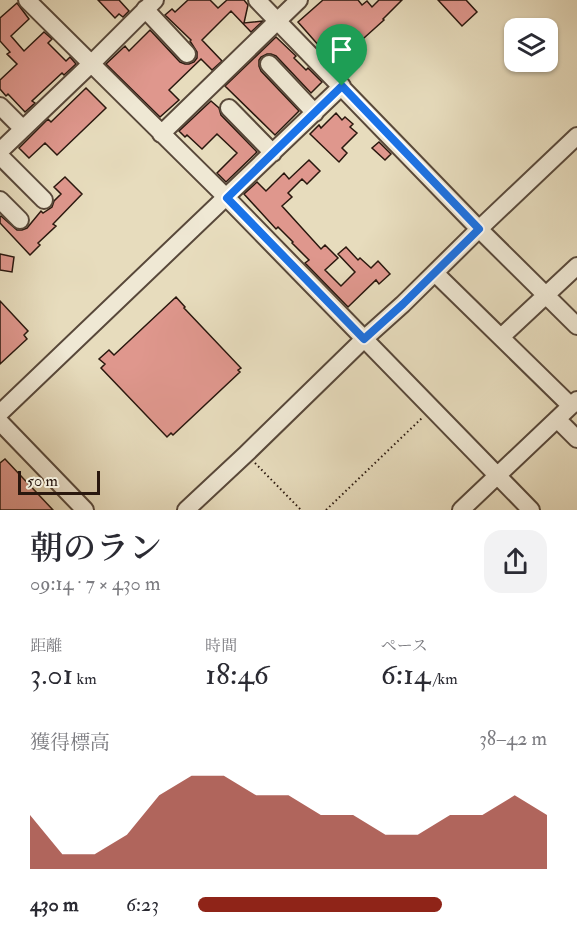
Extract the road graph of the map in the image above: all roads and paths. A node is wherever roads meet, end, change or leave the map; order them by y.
1 (27, 0) edge
2 (257, 0) edge
3 (299, 0) edge
4 (150, 5) edge
5 (278, 21) junction
6 (187, 54) dead end
7 (92, 63) junction
8 (269, 64) dead end
9 (342, 86) junction
10 (0, 106) edge
11 (229, 108) dead end
12 (315, 113) junction
13 (23, 129) junction
14 (161, 134) junction
15 (577, 135) edge
16 (0, 151) edge
17 (273, 153) junction
18 (0, 156) edge
19 (227, 198) junction
20 (0, 200) edge
21 (45, 200) dead end
22 (20, 220) dead end
23 (479, 229) junction
24 (577, 266) edge
25 (435, 273) junction
26 (546, 296) junction
27 (577, 326) edge
28 (501, 337) junction
29 (364, 339) junction
30 (574, 403) edge
31 (431, 409) junction
32 (0, 413) edge
33 (557, 419) junction
34 (0, 422) edge
35 (577, 439) edge
36 (246, 454) junction
37 (497, 476) junction
38 (85, 510) edge
39 (186, 510) edge
40 (301, 510) edge
41 (326, 510) edge
42 (461, 510) edge
43 (531, 510) edge

1 - 7 street
2 - 5 street
3 - 5 street
4 - 6 street
4 - 7 street
5 - 9 street
5 - 14 street
7 - 13 street
7 - 14 street
8 - 12 street
9 - 12 street
9 - 23 street
10 - 13 street
11 - 17 street
12 - 17 street
13 - 16 street
14 - 19 street
15 - 23 street
17 - 19 street
18 - 21 street
19 - 29 street
19 - 32 street
20 - 22 street
23 - 25 street
23 - 26 street
24 - 26 street
25 - 28 street
25 - 29 street
26 - 27 street
26 - 28 street
28 - 30 street
29 - 31 street
29 - 36 street
30 - 33 street
31 - 37 street
31 - 41 path
33 - 35 street
33 - 37 street
34 - 38 street
36 - 39 street
36 - 40 path
37 - 42 street
37 - 43 street

